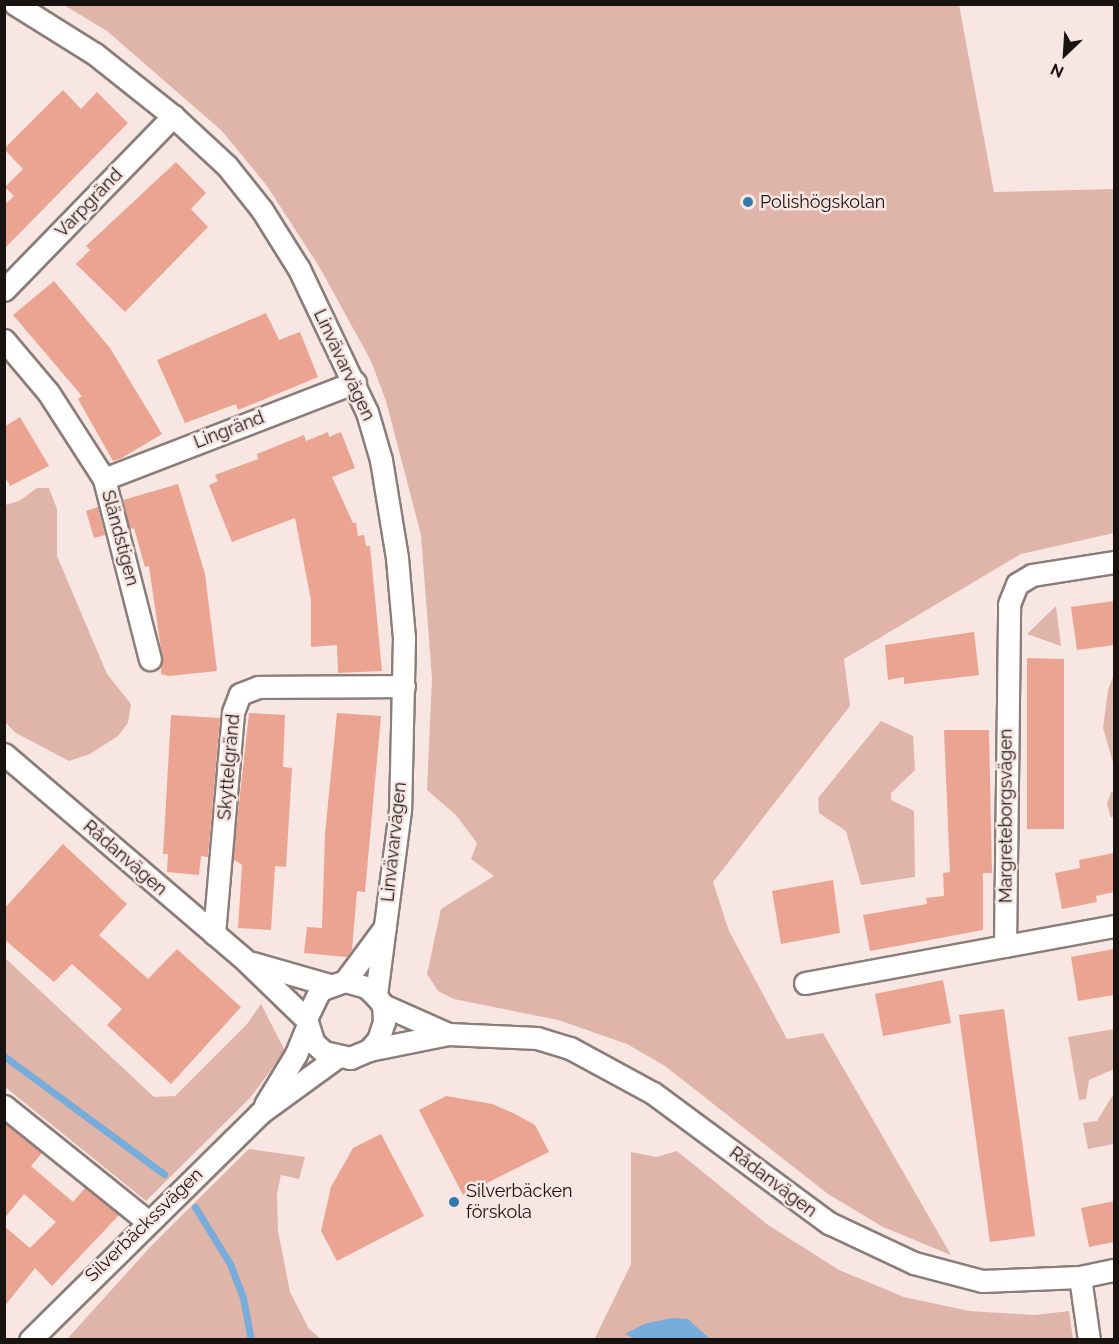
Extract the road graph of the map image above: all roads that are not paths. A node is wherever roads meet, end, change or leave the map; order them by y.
1 (15, 4) edge
2 (173, 116) junction
3 (4, 291) edge
4 (4, 340) edge
5 (355, 382) junction
6 (104, 479) junction
7 (1114, 562) edge
8 (150, 659) dead end
9 (404, 686) junction
10 (4, 754) edge
11 (1114, 926) edge
12 (385, 927) junction
13 (214, 934) junction
14 (1005, 946) junction
15 (246, 961) junction
16 (337, 983) junction
17 (805, 983) dead end
18 (379, 1001) junction
19 (306, 1023) junction
20 (448, 1034) junction
21 (369, 1050) junction
22 (337, 1057) junction
23 (4, 1106) edge
24 (260, 1113) junction
25 (147, 1221) junction
26 (1114, 1270) edge
27 (1080, 1277) junction
28 (30, 1340) edge
29 (1089, 1340) edge

1 - 2 street, Linvävarvägen
2 - 3 street, Varpgränd
2 - 5 street, Linvävarvägen
4 - 6 street, Sländstigen
5 - 6 street, Lingränd
5 - 9 street, Linvävarvägen
6 - 8 street, Sländstigen
7 - 14 street, Margreteborgsvägen
9 - 12 street, Linvävarvägen
9 - 13 street, Skyttelgränd
10 - 13 street, Rådanvägen
11 - 14 street
12 - 16 street, Linvävarvägen
12 - 18 street, Linvävarvägen
13 - 15 street, Rådanvägen
14 - 17 street
15 - 16 street, Rådanvägen
15 - 19 street, Rådanvägen
16 - 18 street, Rådanvägen
16 - 19 street
18 - 20 street, Rådanvägen
18 - 21 street
19 - 22 street, Rådanvägen
19 - 24 street, Silverbäckssvägen
20 - 21 street, Rådanvägen
20 - 27 street, Rådanvägen
21 - 22 street, Rådanvägen
22 - 24 street, Silverbäckssvägen
23 - 25 street
24 - 25 street, Silverbäckssvägen
25 - 28 street, Silverbäckssvägen
26 - 27 street, Rådanvägen
27 - 29 street

